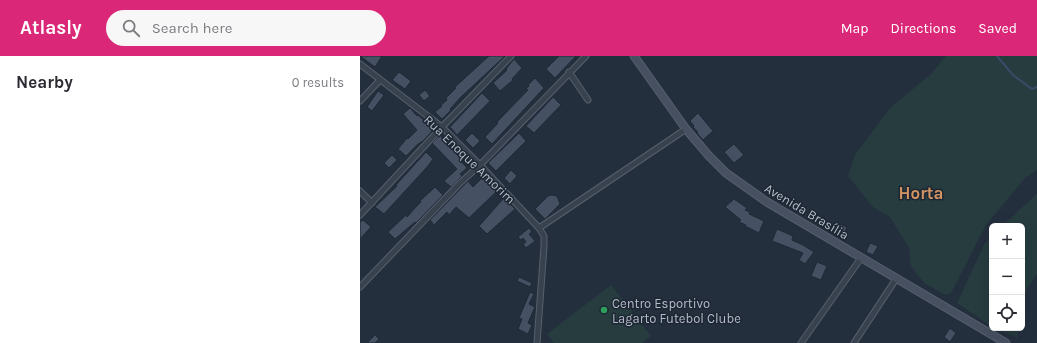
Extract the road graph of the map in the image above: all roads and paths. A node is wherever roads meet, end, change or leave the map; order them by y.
1 (512, 56) edge
2 (586, 56) edge
3 (634, 56) edge
4 (360, 64) edge
5 (569, 72) junction
6 (380, 80) junction
7 (588, 100) dead end
8 (360, 101) edge
9 (442, 128) junction
10 (686, 129) junction
11 (480, 165) junction
12 (360, 191) edge
13 (372, 203) junction
14 (360, 215) edge
15 (539, 228) junction
16 (861, 258) junction
17 (896, 279) junction
18 (360, 286) edge
19 (537, 343) edge
20 (801, 343) edge
21 (854, 343) edge
22 (1006, 343) edge

1 - 9 street
2 - 5 street
3 - 10 main road, Avenida Brasília
4 - 6 street, Rua Enoque Amorim
5 - 7 street
5 - 11 street
6 - 8 street
6 - 9 street, Rua Enoque Amorim
9 - 11 street, Rua Enoque Amorim
9 - 13 street
10 - 15 street
10 - 16 main road, Avenida Brasília
11 - 15 street, Rua Enoque Amorim
11 - 18 street
12 - 13 street
13 - 14 street
15 - 19 street
16 - 17 main road, Avenida Brasília
16 - 20 street
17 - 21 street
17 - 22 main road, Avenida Brasília

